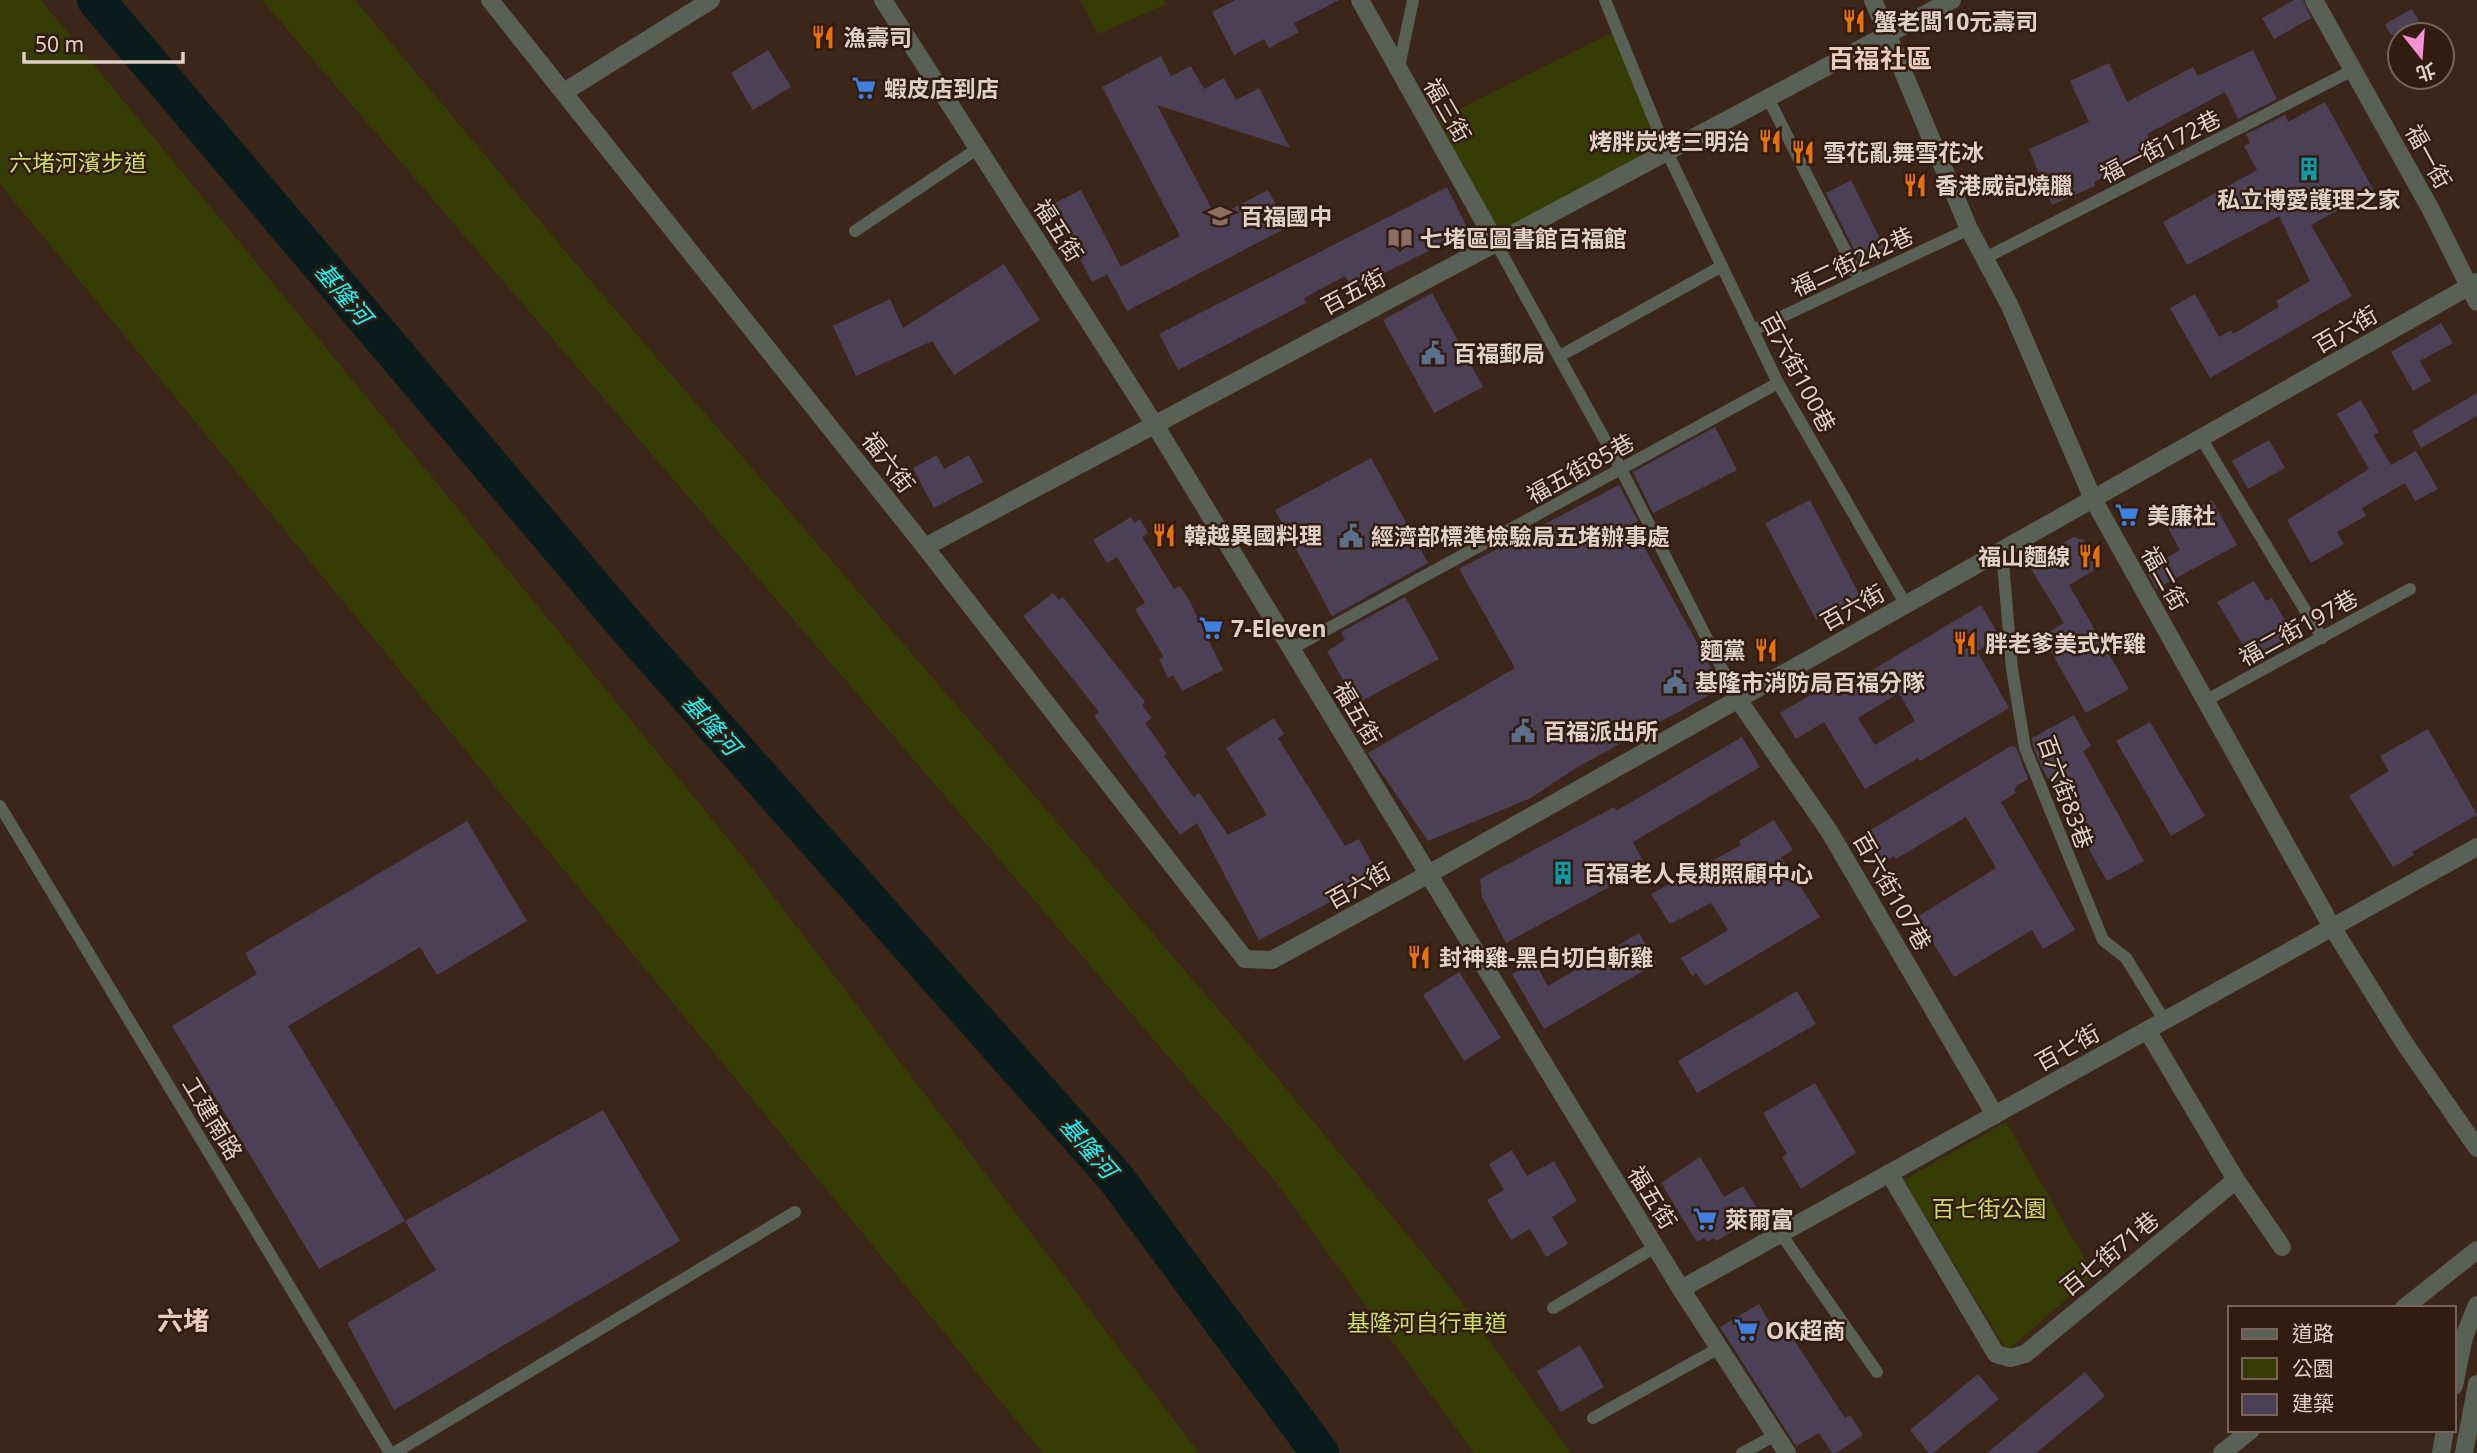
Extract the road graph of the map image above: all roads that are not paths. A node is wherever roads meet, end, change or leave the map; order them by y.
1 (490, 0) edge
2 (883, 0) edge
3 (1360, 0) edge
4 (1413, 0) edge
5 (1605, 0) edge
6 (1873, 0) edge
7 (1952, 0) edge
8 (2315, 0) edge
9 (709, 1) edge
10 (1888, 34) junction
11 (2353, 70) junction
12 (1398, 72) junction
13 (564, 92) junction
14 (1768, 98) junction
15 (977, 149) junction
16 (1667, 152) junction
17 (1969, 229) junction
18 (855, 231) dead end
19 (1496, 243) junction
20 (1985, 258) junction
21 (1722, 267) junction
22 (1860, 280) junction
23 (2474, 290) edge
24 (1753, 330) junction
25 (1560, 356) junction
26 (1778, 383) junction
27 (1155, 425) junction
28 (2202, 438) junction
29 (1621, 469) junction
30 (2093, 499) junction
31 (925, 547) junction
32 (2002, 551) junction
33 (2410, 589) dead end
34 (1906, 605) junction
35 (2322, 638) junction
36 (1291, 649) junction
37 (1737, 698) junction
38 (2206, 701) junction
39 (0, 806) edge
40 (2477, 847) edge
41 (1427, 875) junction
42 (2332, 928) junction
43 (1245, 959) joint
44 (2164, 1020) junction
45 (2147, 1030) junction
46 (1995, 1115) junction
47 (2477, 1148) edge
48 (1889, 1174) junction
49 (2236, 1180) junction
50 (796, 1212) dead end
51 (1781, 1234) junction
52 (1655, 1247) junction
53 (2282, 1247) dead end
54 (2477, 1250) edge
55 (1681, 1289) junction
56 (2477, 1305) edge
57 (2407, 1306) edge
58 (1553, 1308) dead end
59 (1719, 1348) junction
60 (1877, 1372) dead end
61 (2456, 1376) edge
62 (2477, 1384) edge
63 (1593, 1418) dead end
64 (2248, 1432) edge
65 (2445, 1432) edge
66 (1776, 1435) junction
67 (392, 1453) edge
68 (1742, 1453) edge
69 (1787, 1453) edge
70 (2222, 1453) edge
71 (2441, 1453) edge
72 (2464, 1453) edge

1 - 13 street, 福六街
2 - 15 street, 福五街
3 - 12 street, 福三街
4 - 12 lane
5 - 16 lane, 百六街100巷
6 - 10 street, 福二街
7 - 10 street, 百五街
8 - 11 street, 福一街
9 - 13 street
10 - 14 street, 百五街
10 - 17 street, 福二街
11 - 20 lane, 福一街172巷
11 - 23 street, 福一街
12 - 19 street, 福三街
13 - 31 street, 福六街
14 - 16 street, 百五街
14 - 22 lane
15 - 18 lane
15 - 27 street, 福五街
16 - 19 street, 百五街
16 - 21 lane, 百六街100巷
17 - 20 street, 福二街
17 - 22 lane, 福二街242巷
19 - 25 lane
19 - 27 street, 百五街
20 - 30 street, 福二街
21 - 24 lane, 百六街100巷
21 - 25 lane
22 - 24 lane, 福二街242巷
23 - 28 street, 百六街
24 - 26 lane, 百六街100巷
25 - 29 lane
26 - 29 lane, 福五街85巷
26 - 34 lane, 百六街100巷
27 - 31 street, 百五街
27 - 36 street, 福五街
28 - 30 street, 百六街
28 - 35 lane
29 - 36 lane, 福五街85巷
29 - 37 lane
30 - 32 street, 百六街
30 - 38 street, 福二街
31 - 43 street, 福六街
32 - 34 street, 百六街
32 - 44 lane, 百六街83巷
33 - 35 lane, 福二街197巷
34 - 37 street, 百六街
35 - 38 lane, 福二街197巷
36 - 41 street, 福五街
37 - 41 street, 百六街
37 - 46 street, 百六街107巷
38 - 42 street, 福二街
39 - 67 lane, 工建南路
40 - 42 street, 百七街
41 - 43 street, 百六街
41 - 52 street, 福五街
42 - 44 street, 百七街
42 - 47 street, 福二街
44 - 45 street, 百七街
45 - 46 street, 百七街
45 - 49 street
46 - 48 street, 百七街
48 - 49 street, 百七街71巷
48 - 51 street, 百七街
49 - 53 street
50 - 67 lane
51 - 55 street, 百七街
51 - 60 lane
52 - 55 street, 福五街
52 - 58 lane
54 - 57 street
55 - 59 street, 福五街
56 - 61 street
59 - 63 lane
59 - 66 street, 福五街
62 - 72 street
64 - 70 street
65 - 71 street
66 - 68 lane
66 - 69 street, 福五街

